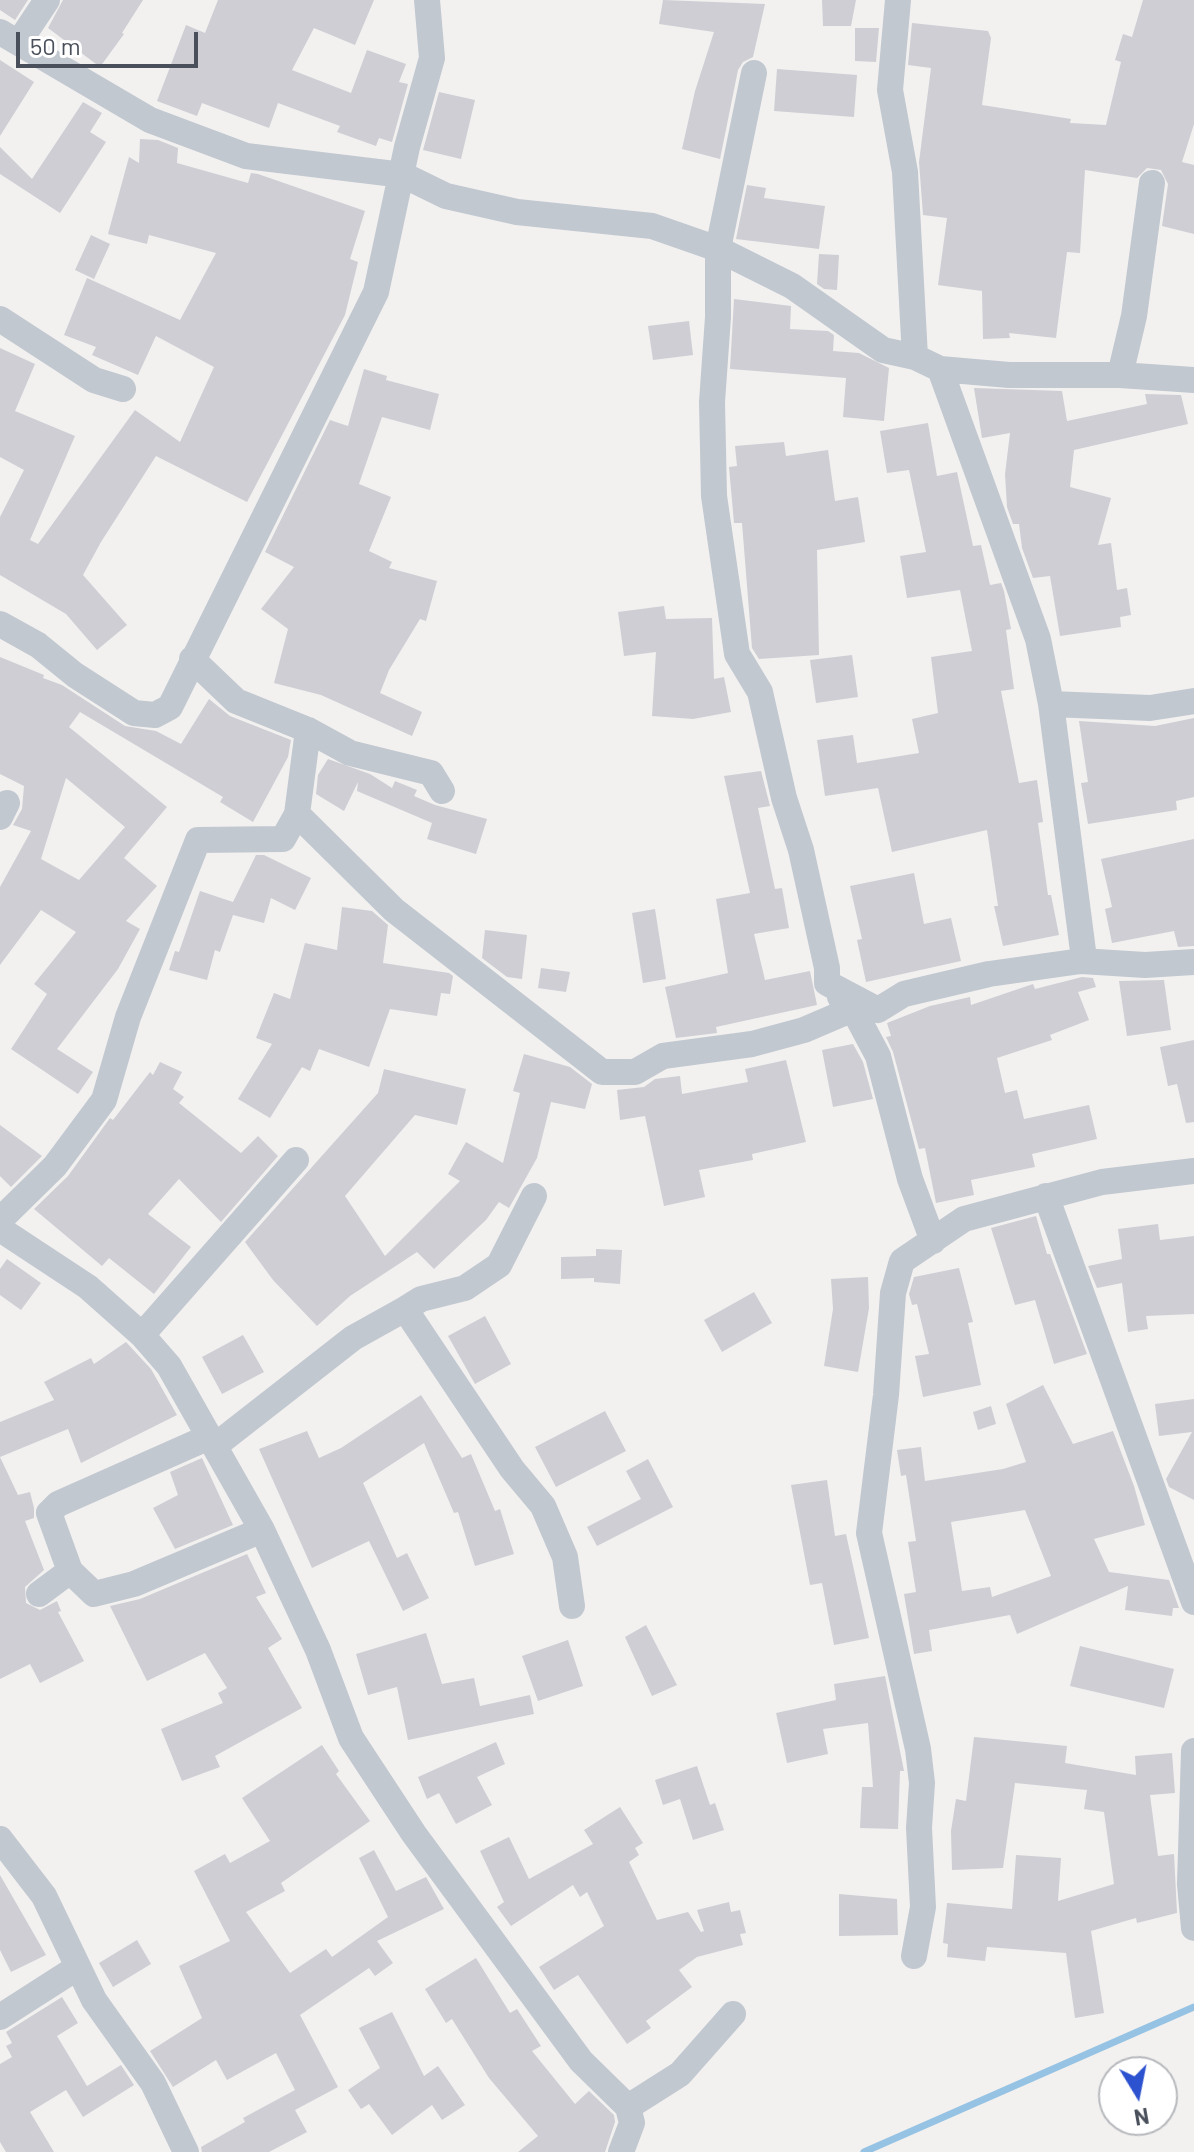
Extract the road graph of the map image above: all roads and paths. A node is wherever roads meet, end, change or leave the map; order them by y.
1 (47, 0) edge
2 (427, 0) edge
3 (898, 0) edge
4 (10, 37) edge
5 (754, 73) dead end
6 (403, 175) junction
7 (1152, 183) dead end
8 (718, 249) junction
9 (0, 319) edge
10 (915, 357) junction
11 (940, 369) junction
12 (1120, 375) junction
13 (1194, 380) edge
14 (123, 389) dead end
15 (0, 624) edge
16 (192, 659) junction
17 (1194, 701) edge
18 (1051, 704) junction
19 (308, 730) junction
20 (442, 791) dead end
21 (297, 814) junction
22 (1081, 961) junction
23 (1194, 962) edge
24 (827, 983) junction
25 (853, 1009) junction
26 (296, 1160) dead end
27 (1194, 1171) edge
28 (534, 1196) dead end
29 (1046, 1196) junction
30 (0, 1220) edge
31 (0, 1229) edge
32 (933, 1241) junction
33 (405, 1309) junction
34 (142, 1335) junction
35 (213, 1441) junction
36 (262, 1530) junction
37 (70, 1571) junction
38 (39, 1594) dead end
39 (1194, 1602) edge
40 (572, 1606) dead end
41 (1194, 1751) edge
42 (0, 1839) edge
43 (1194, 1928) edge
44 (914, 1956) dead end
45 (78, 1967) junction
46 (733, 2014) dead end
47 (0, 2017) edge
48 (628, 2107) junction
49 (186, 2152) edge
50 (621, 2152) edge

1 - 4 street
2 - 6 street
3 - 10 street
4 - 6 street
5 - 8 street
6 - 8 street
6 - 16 street
7 - 12 street
8 - 10 street
8 - 24 street
9 - 14 street
10 - 11 street
11 - 12 street
11 - 18 street
12 - 13 street
15 - 16 street
16 - 19 street
17 - 18 street
18 - 22 street
19 - 20 street
19 - 21 street
21 - 25 street
21 - 30 street
22 - 23 street
22 - 24 street
24 - 25 street
25 - 32 street
26 - 34 street
27 - 29 street
28 - 33 street
29 - 32 street
29 - 39 street
31 - 34 street
32 - 44 street
33 - 35 street
33 - 40 street
34 - 35 street
35 - 36 street
35 - 37 street
36 - 37 street
36 - 48 street
37 - 38 street
41 - 43 street
42 - 45 street
45 - 47 street
45 - 49 street
46 - 48 street
48 - 50 street

